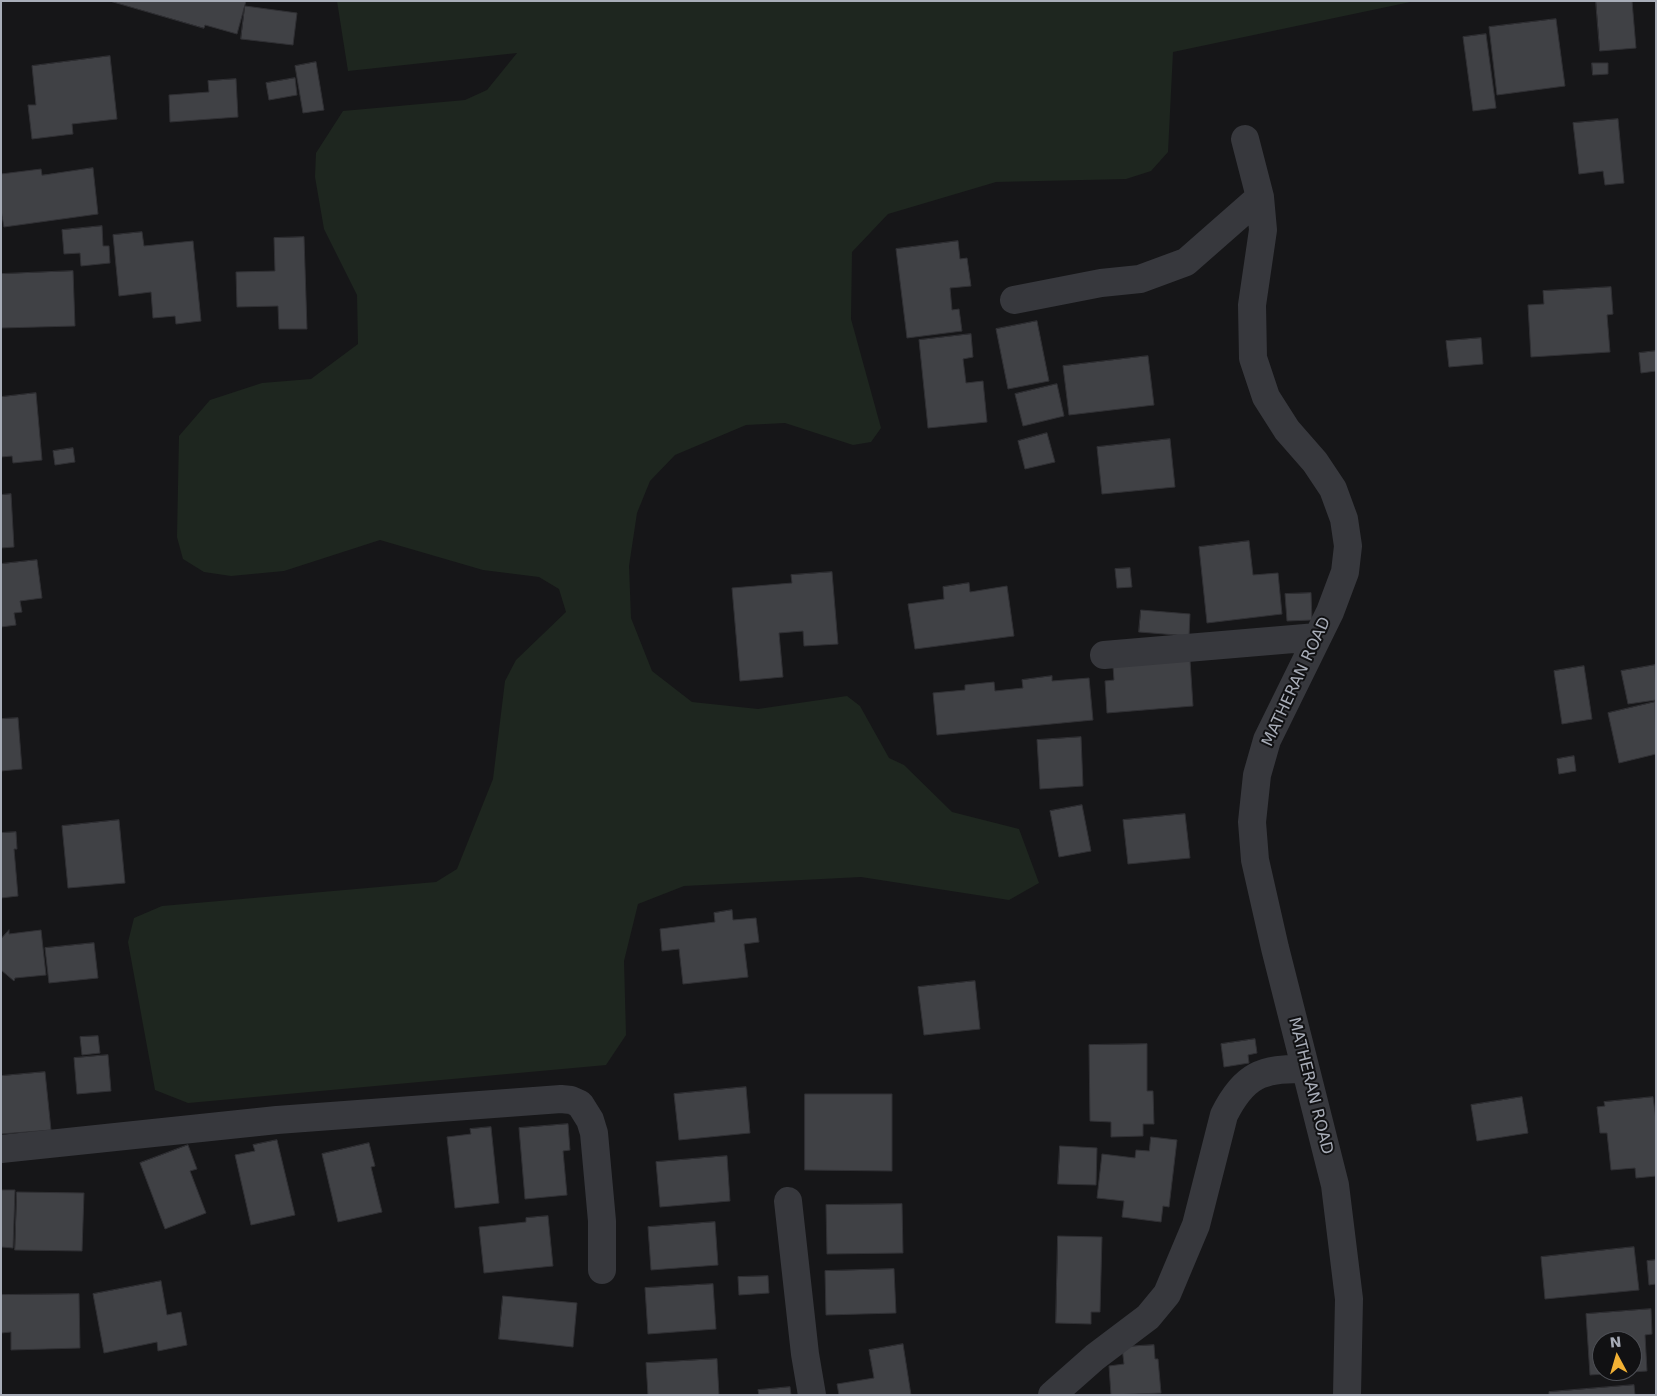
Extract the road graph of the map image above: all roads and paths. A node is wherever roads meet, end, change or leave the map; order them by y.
1 (1245, 139) dead end
2 (1260, 197) junction
3 (1014, 300) dead end
4 (1317, 637) junction
5 (1104, 655) dead end
6 (1306, 1069) junction
7 (1, 1150) edge
8 (788, 1201) dead end
9 (602, 1270) dead end
10 (812, 1395) edge
11 (1052, 1395) edge
12 (1347, 1395) edge

1 - 2 street, MATHERAN ROAD
2 - 3 street
2 - 4 street, MATHERAN ROAD
4 - 5 street
4 - 6 street, MATHERAN ROAD
6 - 11 street
6 - 12 street, MATHERAN ROAD
7 - 9 street
8 - 10 street

